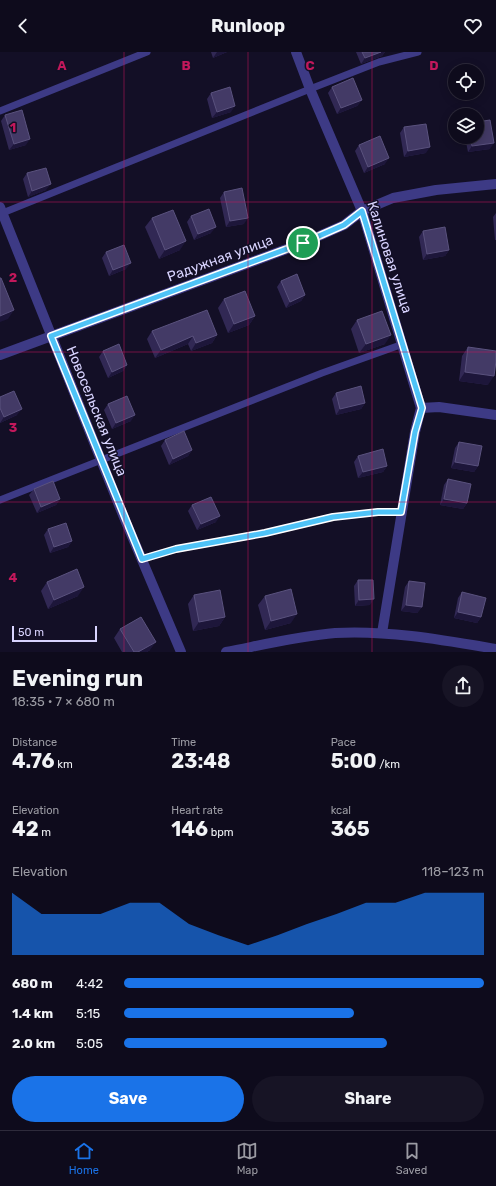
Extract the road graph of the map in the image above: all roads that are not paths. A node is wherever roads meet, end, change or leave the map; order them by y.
1 (147, 52) edge
2 (296, 52) edge
3 (418, 52) edge
4 (310, 89) junction
5 (0, 111) edge
6 (496, 184) edge
7 (1, 211) edge
8 (362, 211) junction
9 (51, 336) junction
10 (403, 344) junction
11 (0, 356) edge
12 (422, 408) junction
13 (496, 415) edge
14 (101, 460) junction
15 (0, 500) edge
16 (401, 512) junction
17 (142, 559) junction
18 (382, 633) junction
19 (496, 649) edge
20 (181, 652) edge
21 (226, 652) edge

1 - 5 lane
2 - 4 street, Калиновая улица
3 - 4 lane
4 - 7 lane
4 - 8 street, Калиновая улица
6 - 8 street, Радужная улица
7 - 9 street, Новосельская улица
8 - 9 street, Радужная улица
8 - 10 street, Калиновая улица
9 - 11 street, Радужная улица
9 - 14 street, Новосельская улица
10 - 12 street, Калиновая улица
10 - 14 lane
12 - 13 street
12 - 16 street
14 - 15 lane
14 - 17 street, Новосельская улица
16 - 17 lane
16 - 18 street
17 - 20 street, Новосельская улица
18 - 19 street
18 - 21 street

